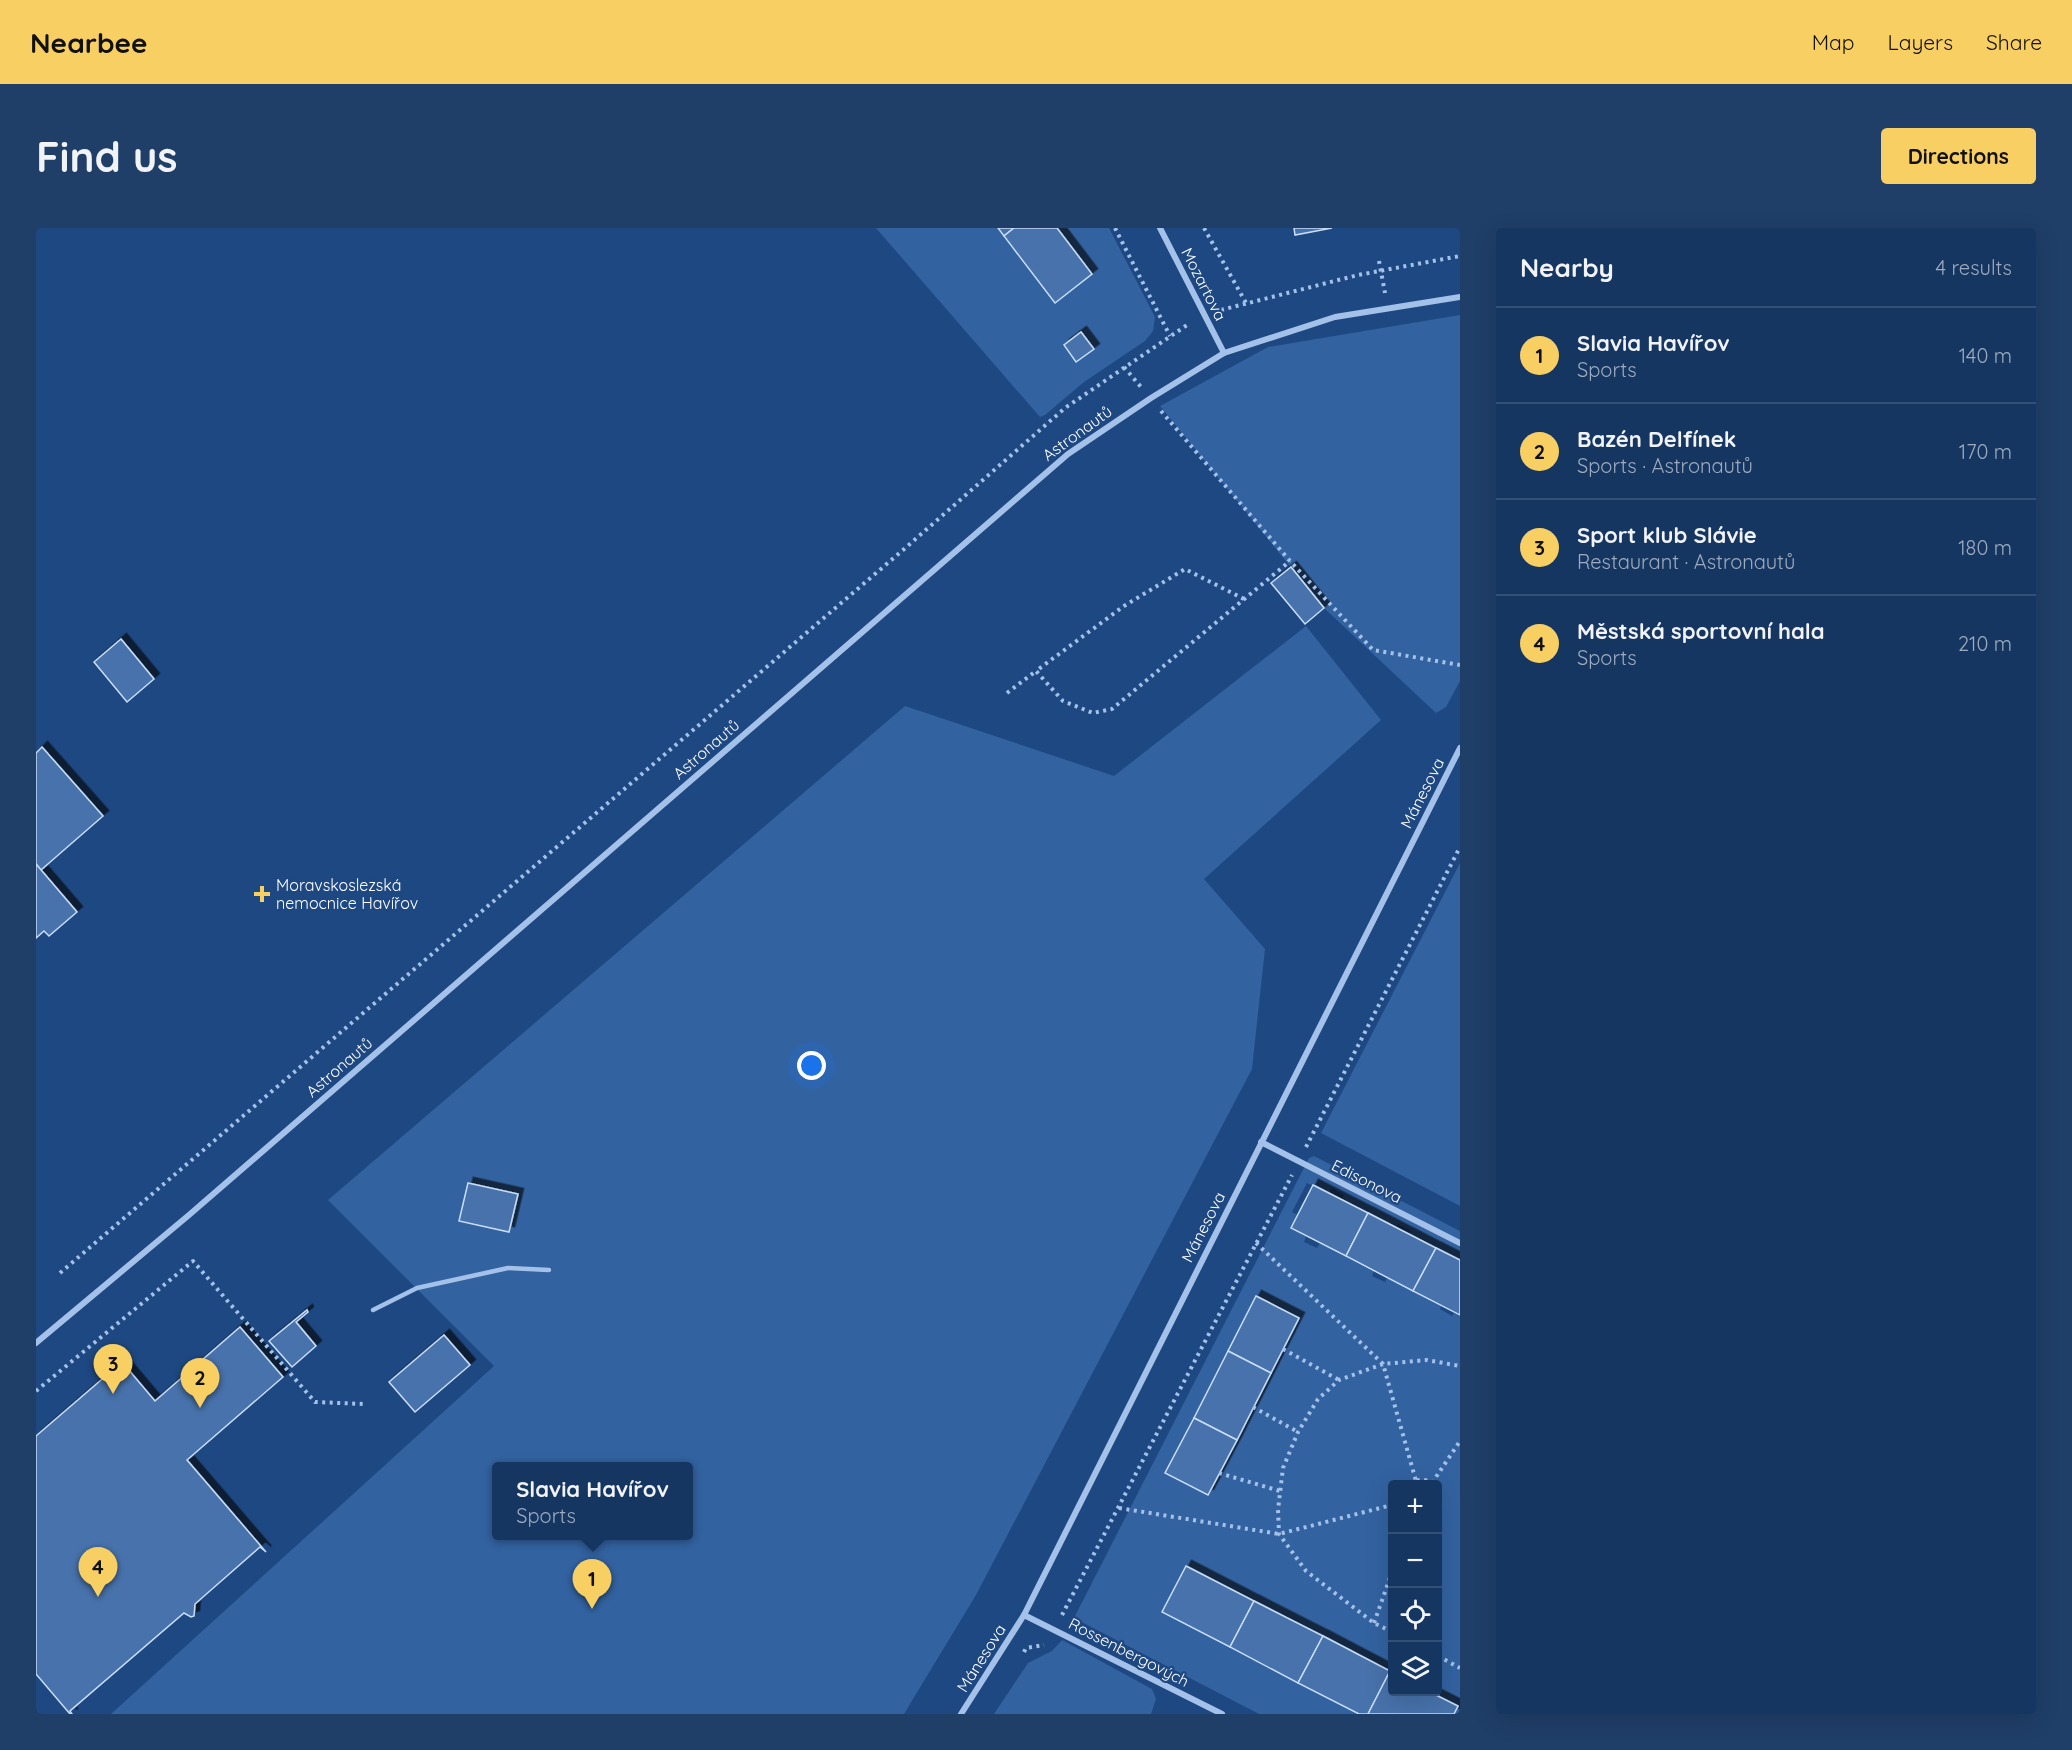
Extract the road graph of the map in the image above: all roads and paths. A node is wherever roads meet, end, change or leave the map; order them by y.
1 (1115, 228) edge
2 (1160, 228) edge
3 (1204, 228) edge
4 (1460, 256) edge
5 (1379, 261) dead end
6 (1380, 270) junction
7 (1460, 297) edge
8 (1246, 303) junction
9 (1388, 309) junction
10 (1204, 314) junction
11 (1170, 336) junction
12 (1224, 353) junction
13 (1124, 367) junction
14 (1150, 398) junction
15 (1290, 561) junction
16 (1244, 599) junction
17 (1460, 665) edge
18 (1036, 671) junction
19 (1007, 693) dead end
20 (1460, 748) edge
21 (1460, 847) edge
22 (1261, 1142) junction
23 (1299, 1161) junction
24 (1256, 1243) junction
25 (1460, 1243) edge
26 (549, 1270) dead end
27 (60, 1273) dead end
28 (374, 1310) dead end
29 (36, 1343) edge
30 (1283, 1349) dead end
31 (1383, 1364) junction
32 (1460, 1366) edge
33 (1339, 1380) junction
34 (36, 1391) edge
35 (363, 1404) dead end
36 (1253, 1407) dead end
37 (1298, 1431) junction
38 (1460, 1441) edge
39 (1220, 1473) dead end
40 (1416, 1480) edge
41 (1436, 1480) edge
42 (1280, 1491) junction
43 (1388, 1506) edge
44 (1119, 1508) junction
45 (1279, 1534) junction
46 (1388, 1583) edge
47 (1024, 1615) junction
48 (1374, 1623) junction
49 (1055, 1630) junction
50 (1388, 1630) edge
51 (1019, 1658) dead end
52 (1442, 1659) edge
53 (1460, 1668) edge
54 (961, 1714) edge
55 (1222, 1714) edge

1 - 11 path
2 - 10 street, Mozartova
3 - 8 path
4 - 6 path
5 - 6 path
6 - 8 path
6 - 9 path
7 - 9 street, Astronautů
8 - 10 path
9 - 12 street, Astronautů
10 - 11 path
10 - 12 street, Mozartova
11 - 13 path
12 - 14 street, Astronautů
13 - 14 path
13 - 27 path
14 - 15 path
14 - 29 street, Astronautů
15 - 16 path
15 - 17 path
16 - 18 path
16 - 18 path
18 - 19 path
20 - 22 street, Mánesova
21 - 23 path
22 - 23 street, Edisonova
22 - 47 street, Mánesova
23 - 24 path
23 - 25 street, Edisonova
24 - 31 path
24 - 44 path
26 - 28 lane
30 - 33 path
31 - 32 path
31 - 33 path
31 - 40 path
33 - 37 path
34 - 35 path
36 - 37 path
37 - 42 path
38 - 41 path
39 - 42 path
42 - 45 path
43 - 45 path
44 - 45 path
44 - 49 path
45 - 48 path
46 - 48 path
47 - 49 street, Rossenbergových
47 - 54 street, Mánesova
48 - 50 path
49 - 51 path
49 - 55 street, Rossenbergových
52 - 53 path

